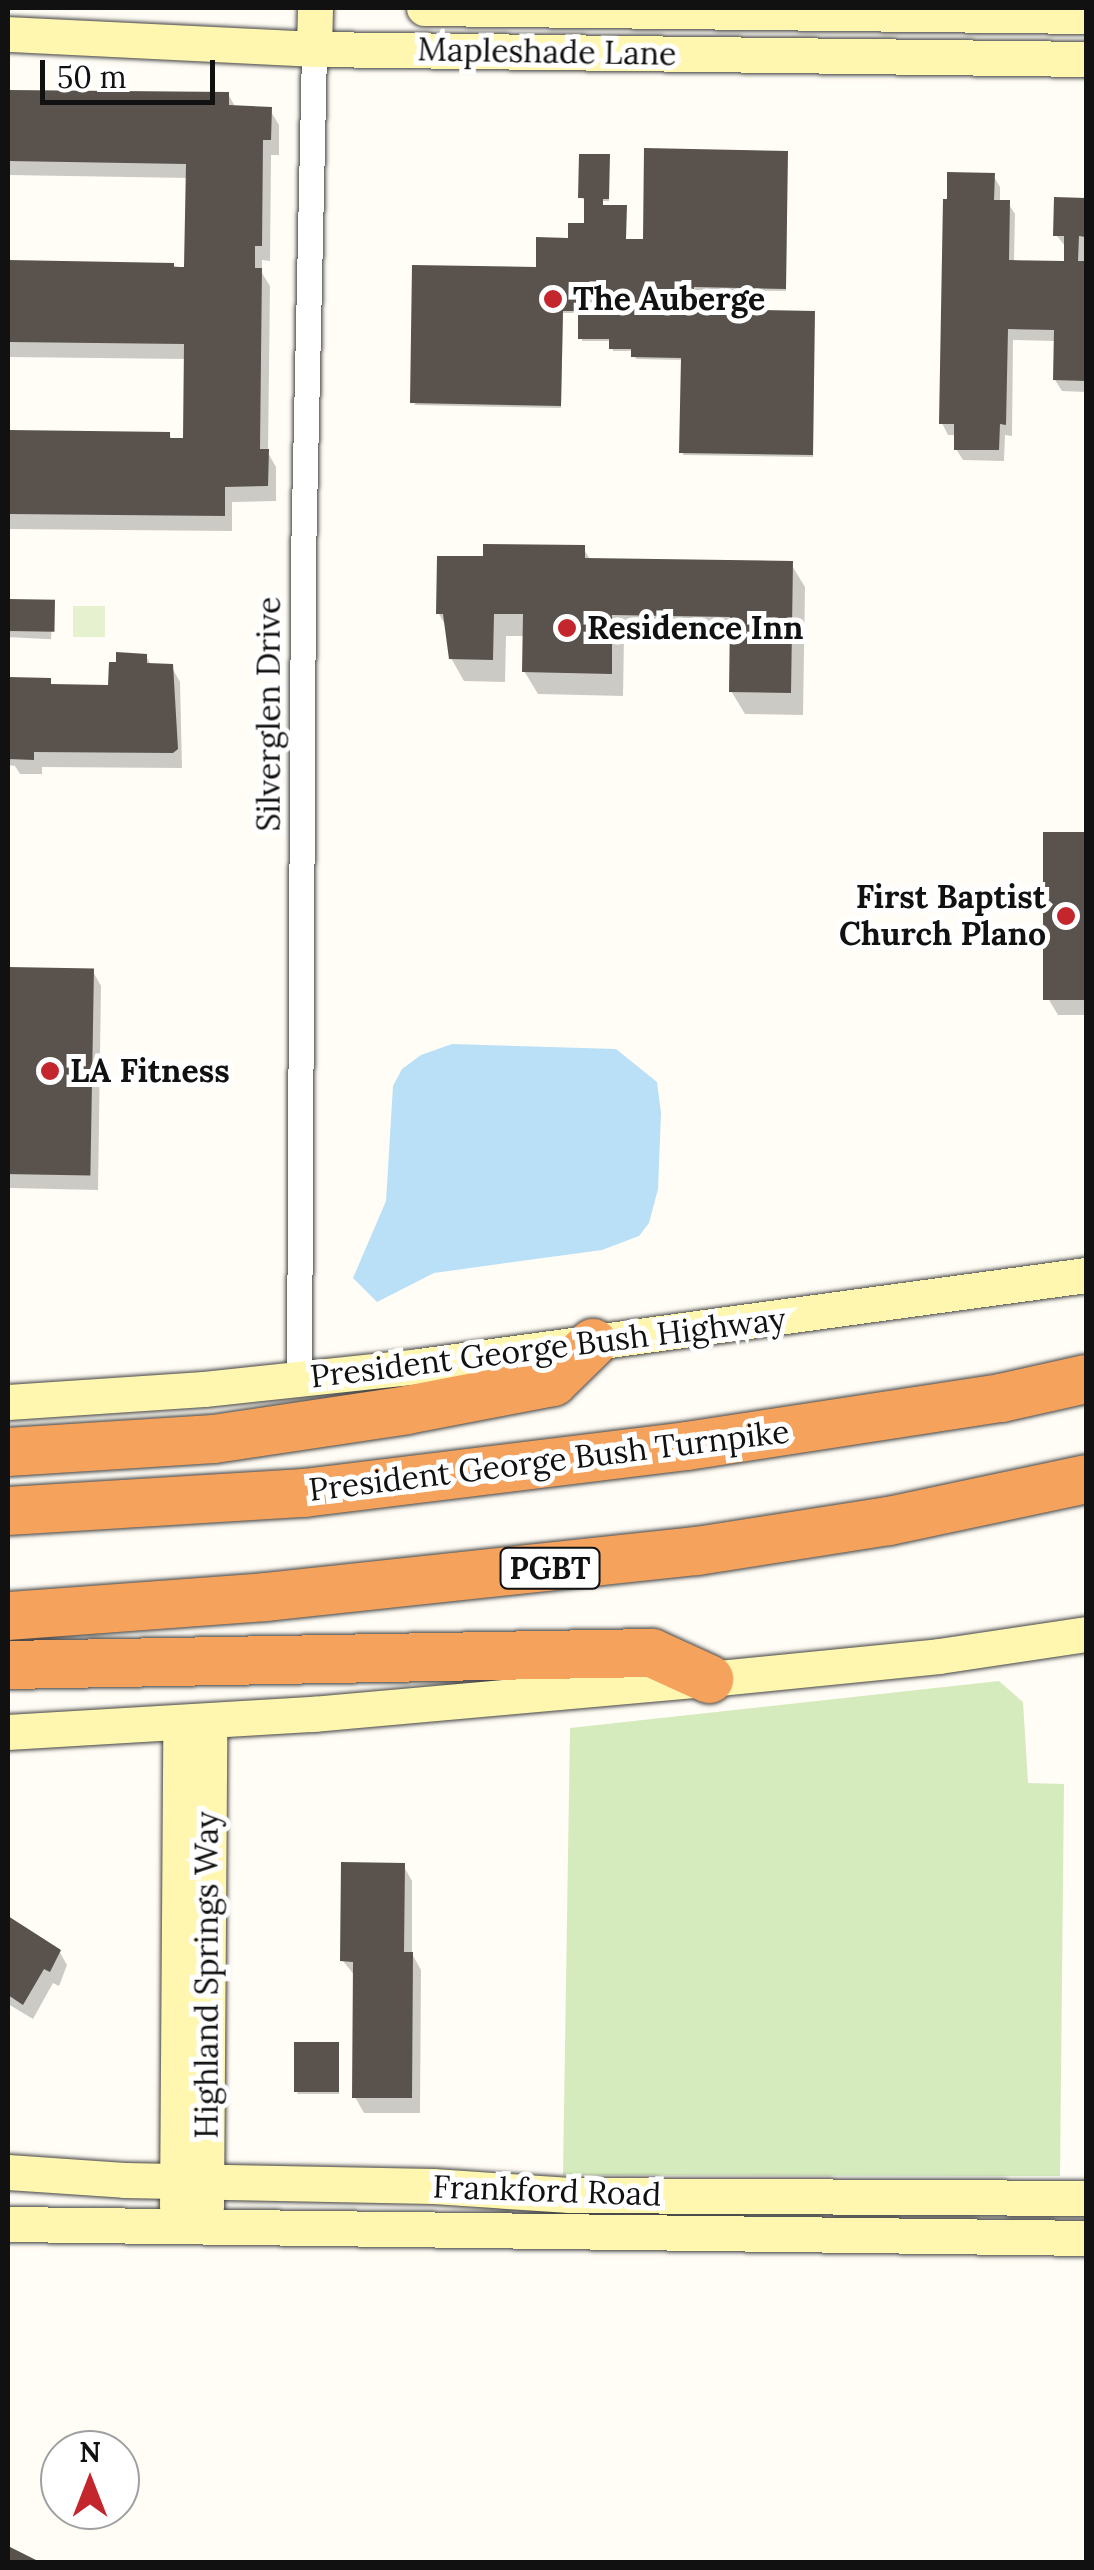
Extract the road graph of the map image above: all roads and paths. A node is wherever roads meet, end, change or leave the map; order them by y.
1 (314, 8) edge
2 (424, 8) edge
3 (717, 12) junction
4 (1082, 16) edge
5 (8, 34) edge
6 (314, 49) junction
7 (717, 54) junction
8 (1082, 58) edge
9 (1086, 1275) edge
10 (593, 1343) junction
11 (1086, 1379) edge
12 (299, 1380) junction
13 (8, 1402) edge
14 (8, 1452) edge
15 (1086, 1480) edge
16 (8, 1512) edge
17 (8, 1616) edge
18 (1086, 1634) edge
19 (8, 1665) edge
20 (710, 1679) junction
21 (194, 1722) junction
22 (8, 1732) edge
23 (8, 2172) edge
24 (192, 2182) junction
25 (1086, 2198) edge
26 (8, 2224) edge
27 (192, 2227) junction
28 (1086, 2238) edge

1 - 6 main road
2 - 3 main road, Mapleshade Lane
3 - 4 main road, Mapleshade Lane
3 - 7 main road
4 - 8 main road
5 - 6 main road, Mapleshade Lane
6 - 7 main road, Mapleshade Lane
6 - 12 street, Silverglen Drive
7 - 8 main road, Mapleshade Lane
9 - 10 main road, President George Bush Highway
10 - 12 main road, President George Bush Highway
10 - 14 highway
11 - 16 highway, President George Bush Turnpike
12 - 13 main road, President George Bush Highway
15 - 17 highway, PGBT
18 - 20 main road
19 - 20 highway
20 - 21 main road
21 - 22 main road
21 - 24 main road, Highland Springs Way
23 - 24 main road, Frankford Road
24 - 25 main road, Frankford Road
24 - 27 main road, Highland Springs Way
26 - 27 main road, Frankford Road
27 - 28 main road, Frankford Road

